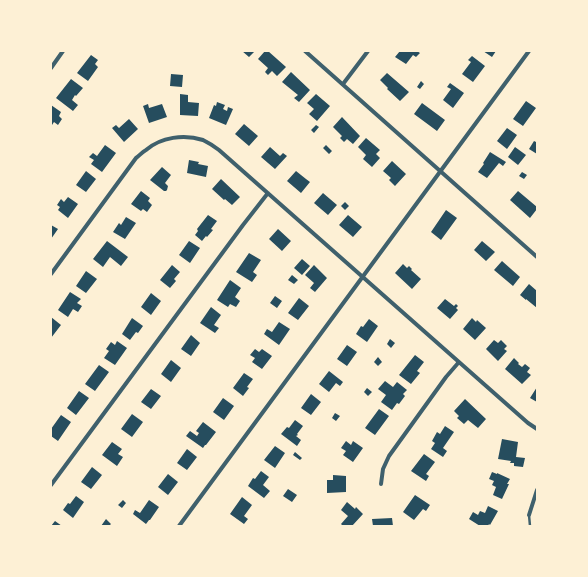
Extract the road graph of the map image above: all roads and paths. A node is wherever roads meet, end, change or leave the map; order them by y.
1 (63, 51) edge
2 (305, 51) edge
3 (368, 51) edge
4 (529, 51) edge
5 (51, 68) edge
6 (343, 84) junction
7 (440, 172) junction
8 (268, 193) junction
9 (536, 256) edge
10 (51, 274) edge
11 (363, 276) junction
12 (459, 362) junction
13 (537, 429) edge
14 (381, 484) dead end
15 (51, 485) edge
16 (537, 490) edge
17 (529, 515) joint
18 (179, 526) edge
19 (530, 526) edge

1 - 5 street
2 - 6 street
3 - 6 street
4 - 7 street
6 - 7 street
7 - 9 street
7 - 11 street
8 - 10 street
8 - 11 street
8 - 15 street
11 - 12 street
11 - 18 street
12 - 13 street
12 - 14 street
16 - 17 street
17 - 19 lane

